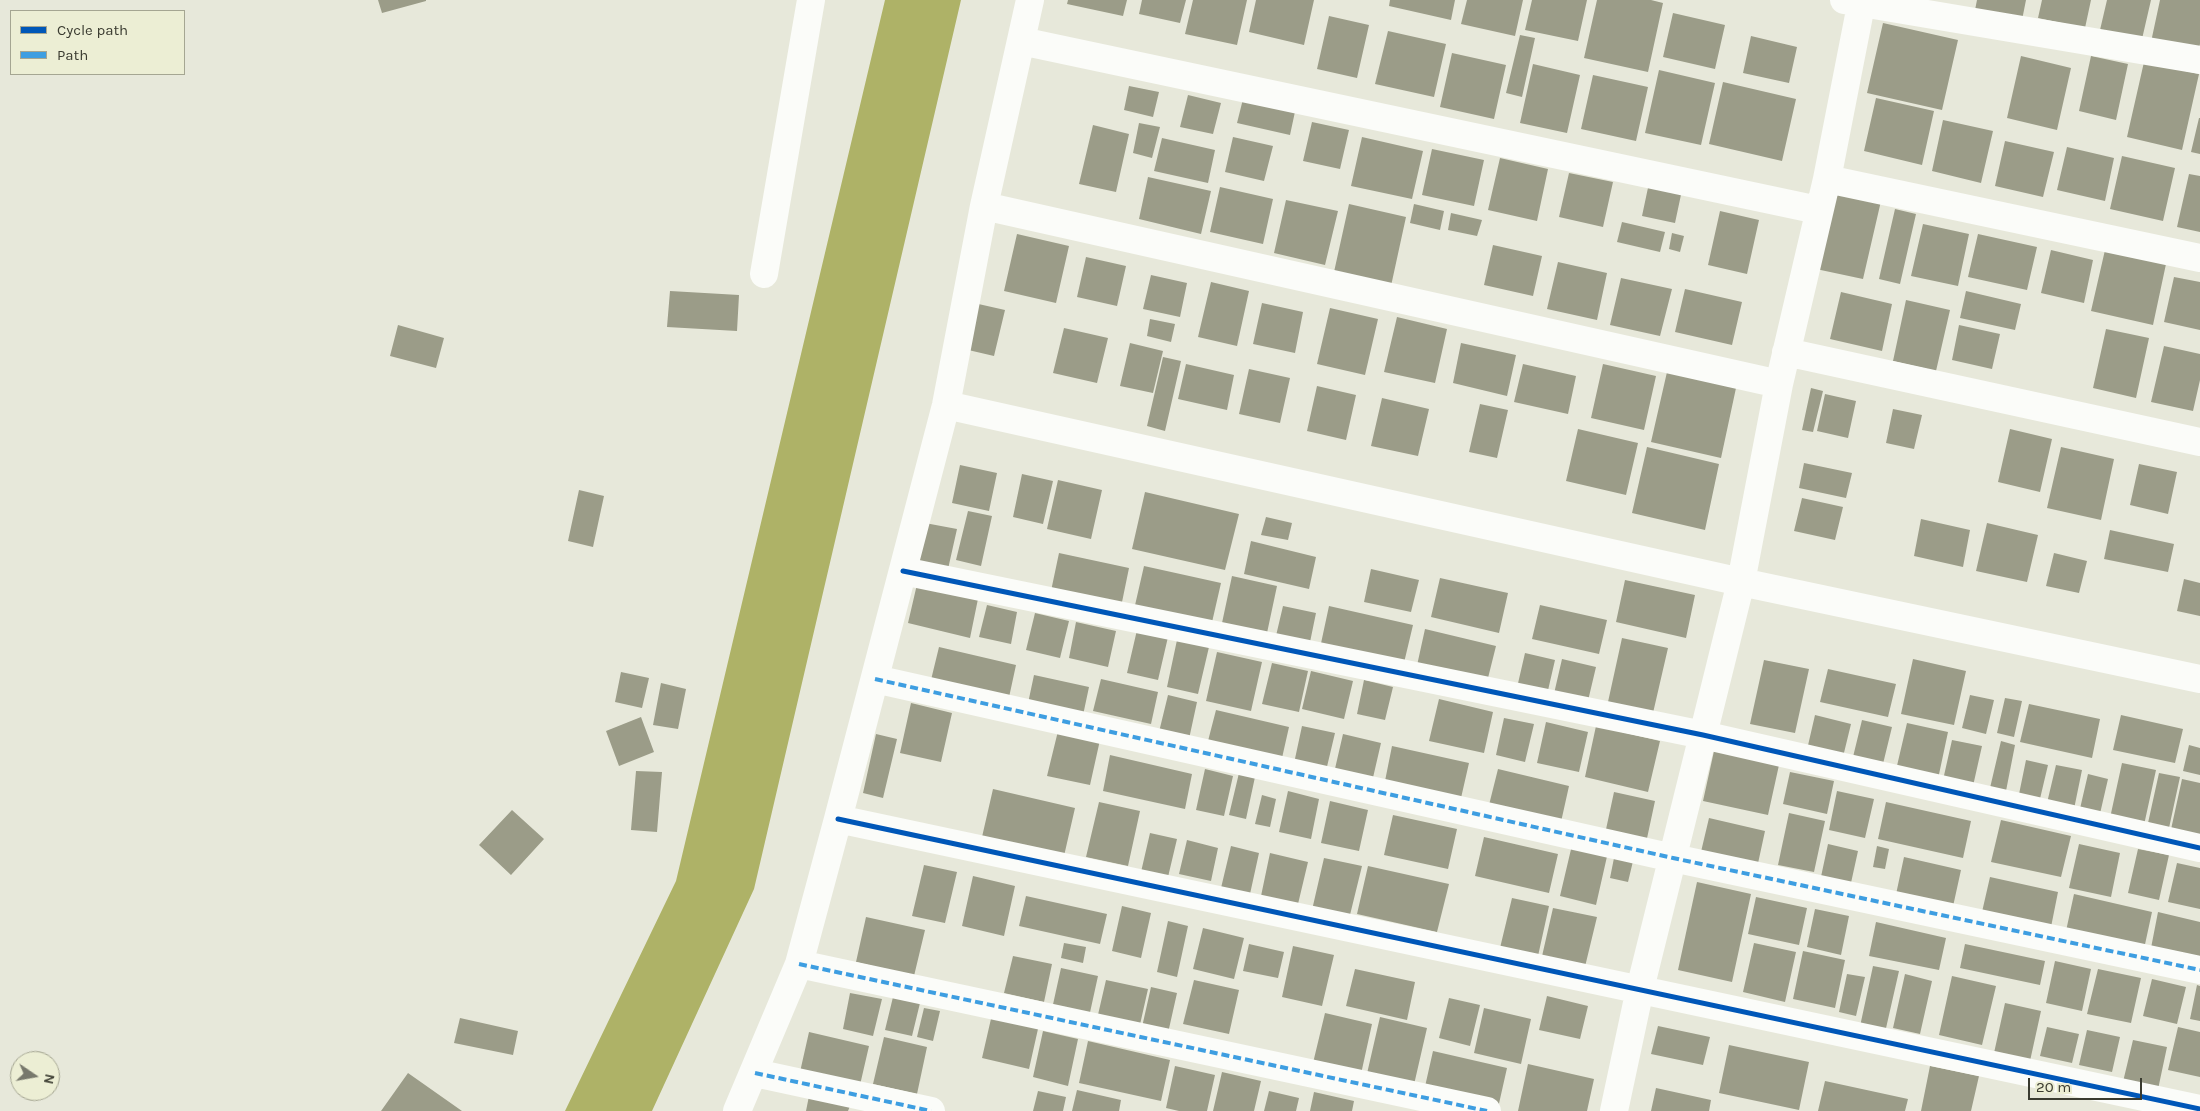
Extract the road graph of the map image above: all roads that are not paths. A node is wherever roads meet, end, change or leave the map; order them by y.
1 (811, 0) edge
2 (1030, 0) edge
3 (1856, 1) edge
4 (1021, 41) junction
5 (2200, 60) edge
6 (1827, 179) junction
7 (984, 206) junction
8 (1818, 210) junction
9 (2200, 258) edge
10 (764, 274) dead end
11 (1786, 352) junction
12 (1779, 384) junction
13 (946, 406) junction
14 (2200, 442) edge
15 (903, 571) junction
16 (1741, 582) junction
17 (875, 679) junction
18 (2200, 679) edge
19 (1703, 735) junction
20 (838, 819) junction
21 (2200, 848) edge
22 (1673, 858) junction
23 (799, 964) junction
24 (2200, 970) edge
25 (1640, 989) junction
26 (755, 1072) junction
27 (2200, 1108) edge
28 (737, 1111) edge
29 (931, 1111) edge
30 (1487, 1111) edge
31 (1614, 1111) edge

1 - 10 street
2 - 4 street
3 - 5 street
3 - 6 street
4 - 7 street
4 - 8 street
6 - 8 street
6 - 9 street
7 - 12 street
7 - 13 street
8 - 11 street
11 - 12 street
11 - 14 street
12 - 16 street
13 - 15 street
13 - 16 street
15 - 17 street
15 - 19 street
16 - 18 street
16 - 19 street
17 - 20 street
17 - 22 street
19 - 21 street
19 - 22 street
20 - 23 street
20 - 25 street
22 - 24 street
22 - 25 street
23 - 26 street
23 - 30 street
25 - 27 street
25 - 31 street
26 - 28 street
26 - 29 street

